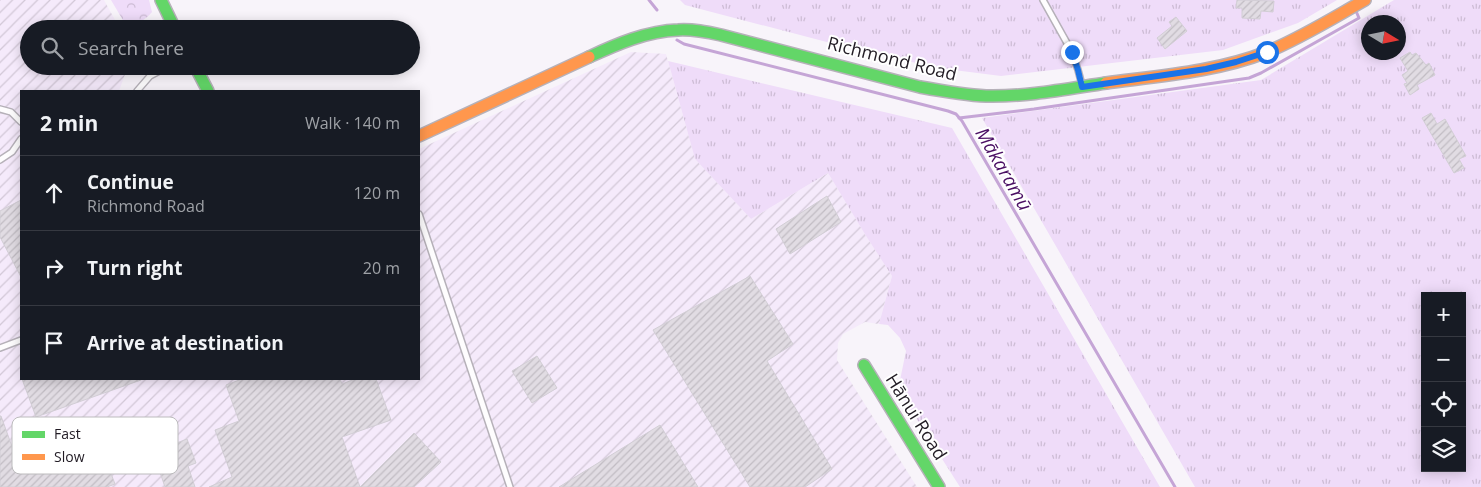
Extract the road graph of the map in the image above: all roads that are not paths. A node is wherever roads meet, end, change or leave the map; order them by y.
1 (161, 0) edge
2 (1043, 0) edge
3 (1365, 0) edge
4 (171, 20) edge
5 (152, 75) edge
6 (200, 75) edge
7 (1082, 87) junction
8 (138, 90) edge
9 (208, 90) edge
10 (0, 109) edge
11 (20, 121) edge
12 (420, 136) edge
13 (20, 140) edge
14 (0, 160) edge
15 (420, 217) edge
16 (20, 340) edge
17 (0, 348) edge
18 (864, 365) dead end
19 (510, 487) edge
20 (939, 487) edge

1 - 4 street
2 - 7 lane
3 - 7 street, Richmond Road
5 - 8 lane
6 - 9 street
7 - 12 street, Richmond Road
10 - 11 lane
13 - 14 lane
15 - 19 lane
16 - 17 lane
18 - 20 street, Hānui Road

